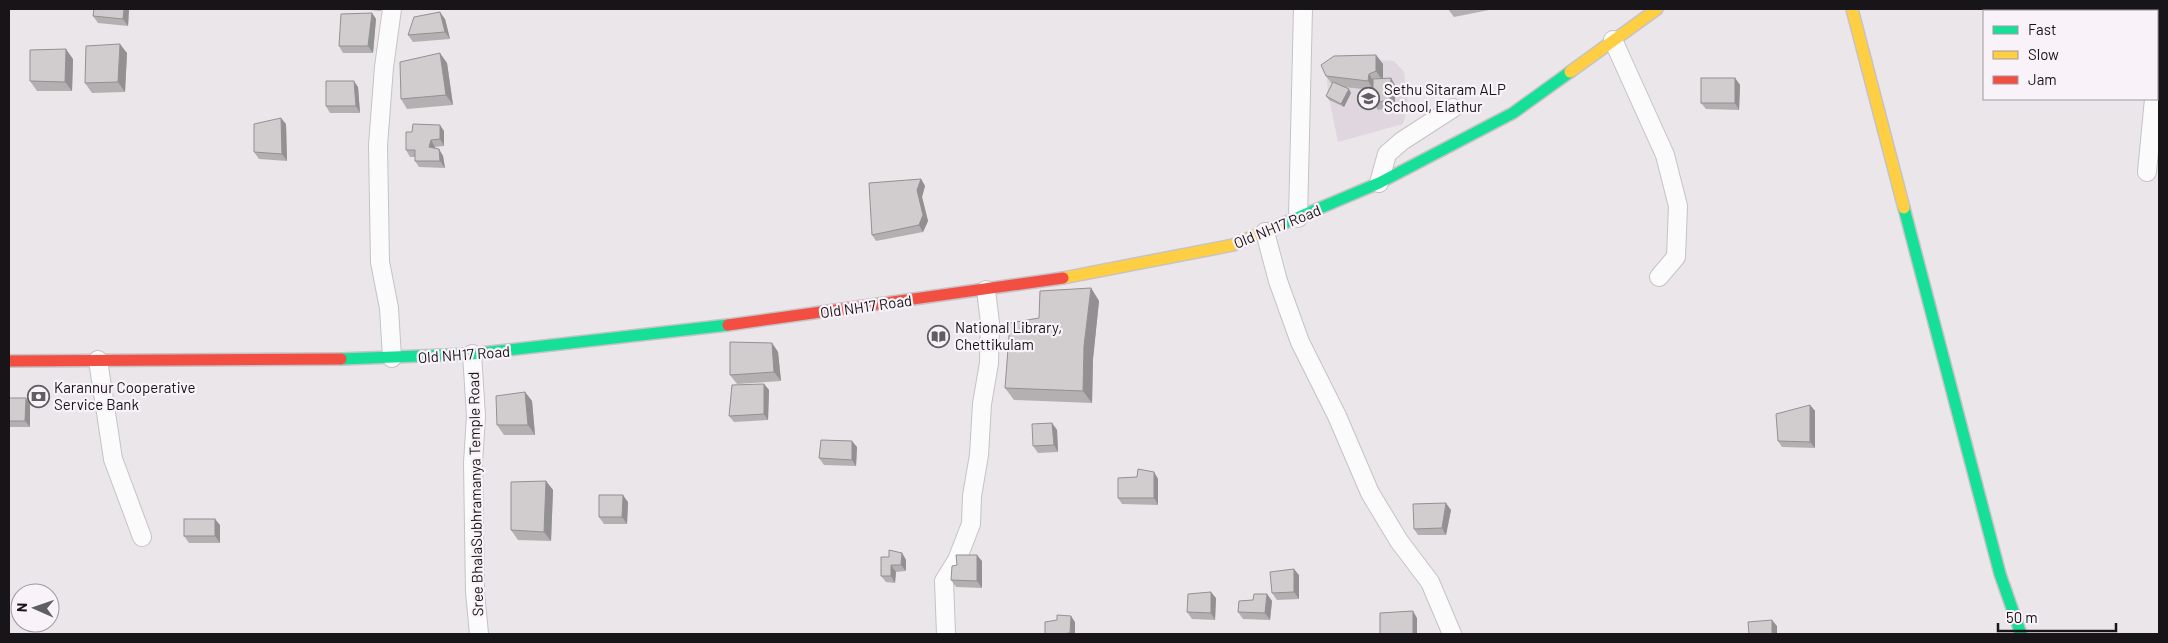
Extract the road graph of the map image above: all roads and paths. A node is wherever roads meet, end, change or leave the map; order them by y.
1 (392, 9) edge
2 (1303, 9) edge
3 (1657, 9) edge
4 (1852, 9) edge
5 (1612, 40) junction
6 (2159, 42) edge
7 (2158, 56) edge
8 (2154, 100) edge
9 (1453, 108) dead end
10 (2147, 172) dead end
11 (1379, 183) junction
12 (1298, 218) junction
13 (1265, 232) junction
14 (1659, 277) dead end
15 (986, 290) junction
16 (472, 354) junction
17 (392, 358) junction
18 (98, 360) junction
19 (9, 361) edge
20 (142, 537) dead end
21 (479, 634) edge
22 (946, 634) edge
23 (1452, 634) edge
24 (2021, 634) edge

1 - 17 street
2 - 12 street
3 - 5 main road, Old NH17 Road
4 - 24 main road
5 - 11 main road, Old NH17 Road
5 - 14 street
6 - 7 street
8 - 10 street
9 - 11 street
11 - 12 main road, Old NH17 Road
12 - 13 main road, Old NH17 Road
13 - 15 main road, Old NH17 Road
13 - 23 street
15 - 16 main road, Old NH17 Road
15 - 22 street
16 - 17 main road, Old NH17 Road
16 - 21 street, Sree BhalaSubhramanya Temple Road
17 - 18 main road, Old NH17 Road
18 - 19 main road, Old NH17 Road
18 - 20 street

